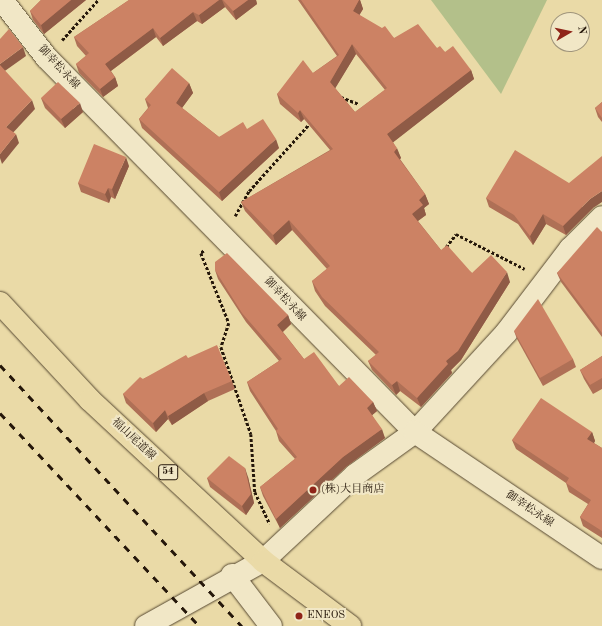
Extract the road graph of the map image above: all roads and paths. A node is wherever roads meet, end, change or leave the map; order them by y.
1 (2, 0) edge
2 (98, 0) edge
3 (46, 57) junction
4 (336, 95) edge
5 (359, 104) dead end
6 (316, 117) edge
7 (602, 217) edge
8 (220, 232) junction
9 (444, 250) edge
10 (539, 286) junction
11 (0, 303) edge
12 (415, 432) junction
13 (283, 541) junction
14 (602, 558) edge
15 (263, 561) junction
16 (232, 575) junction
17 (146, 626) edge
18 (271, 626) edge
19 (350, 626) edge

1 - 3 main road, 御幸松永線
2 - 3 path
3 - 8 main road, 御幸松永線
4 - 5 path
6 - 8 path
7 - 10 main road
8 - 12 main road, 御幸松永線
8 - 13 path
9 - 10 path
10 - 12 main road
11 - 15 main road, 福山尾道線 / 54
12 - 13 main road
12 - 14 main road, 御幸松永線
13 - 15 main road
15 - 16 main road
15 - 19 main road, 福山尾道線 / 54
16 - 17 main road
16 - 18 main road

